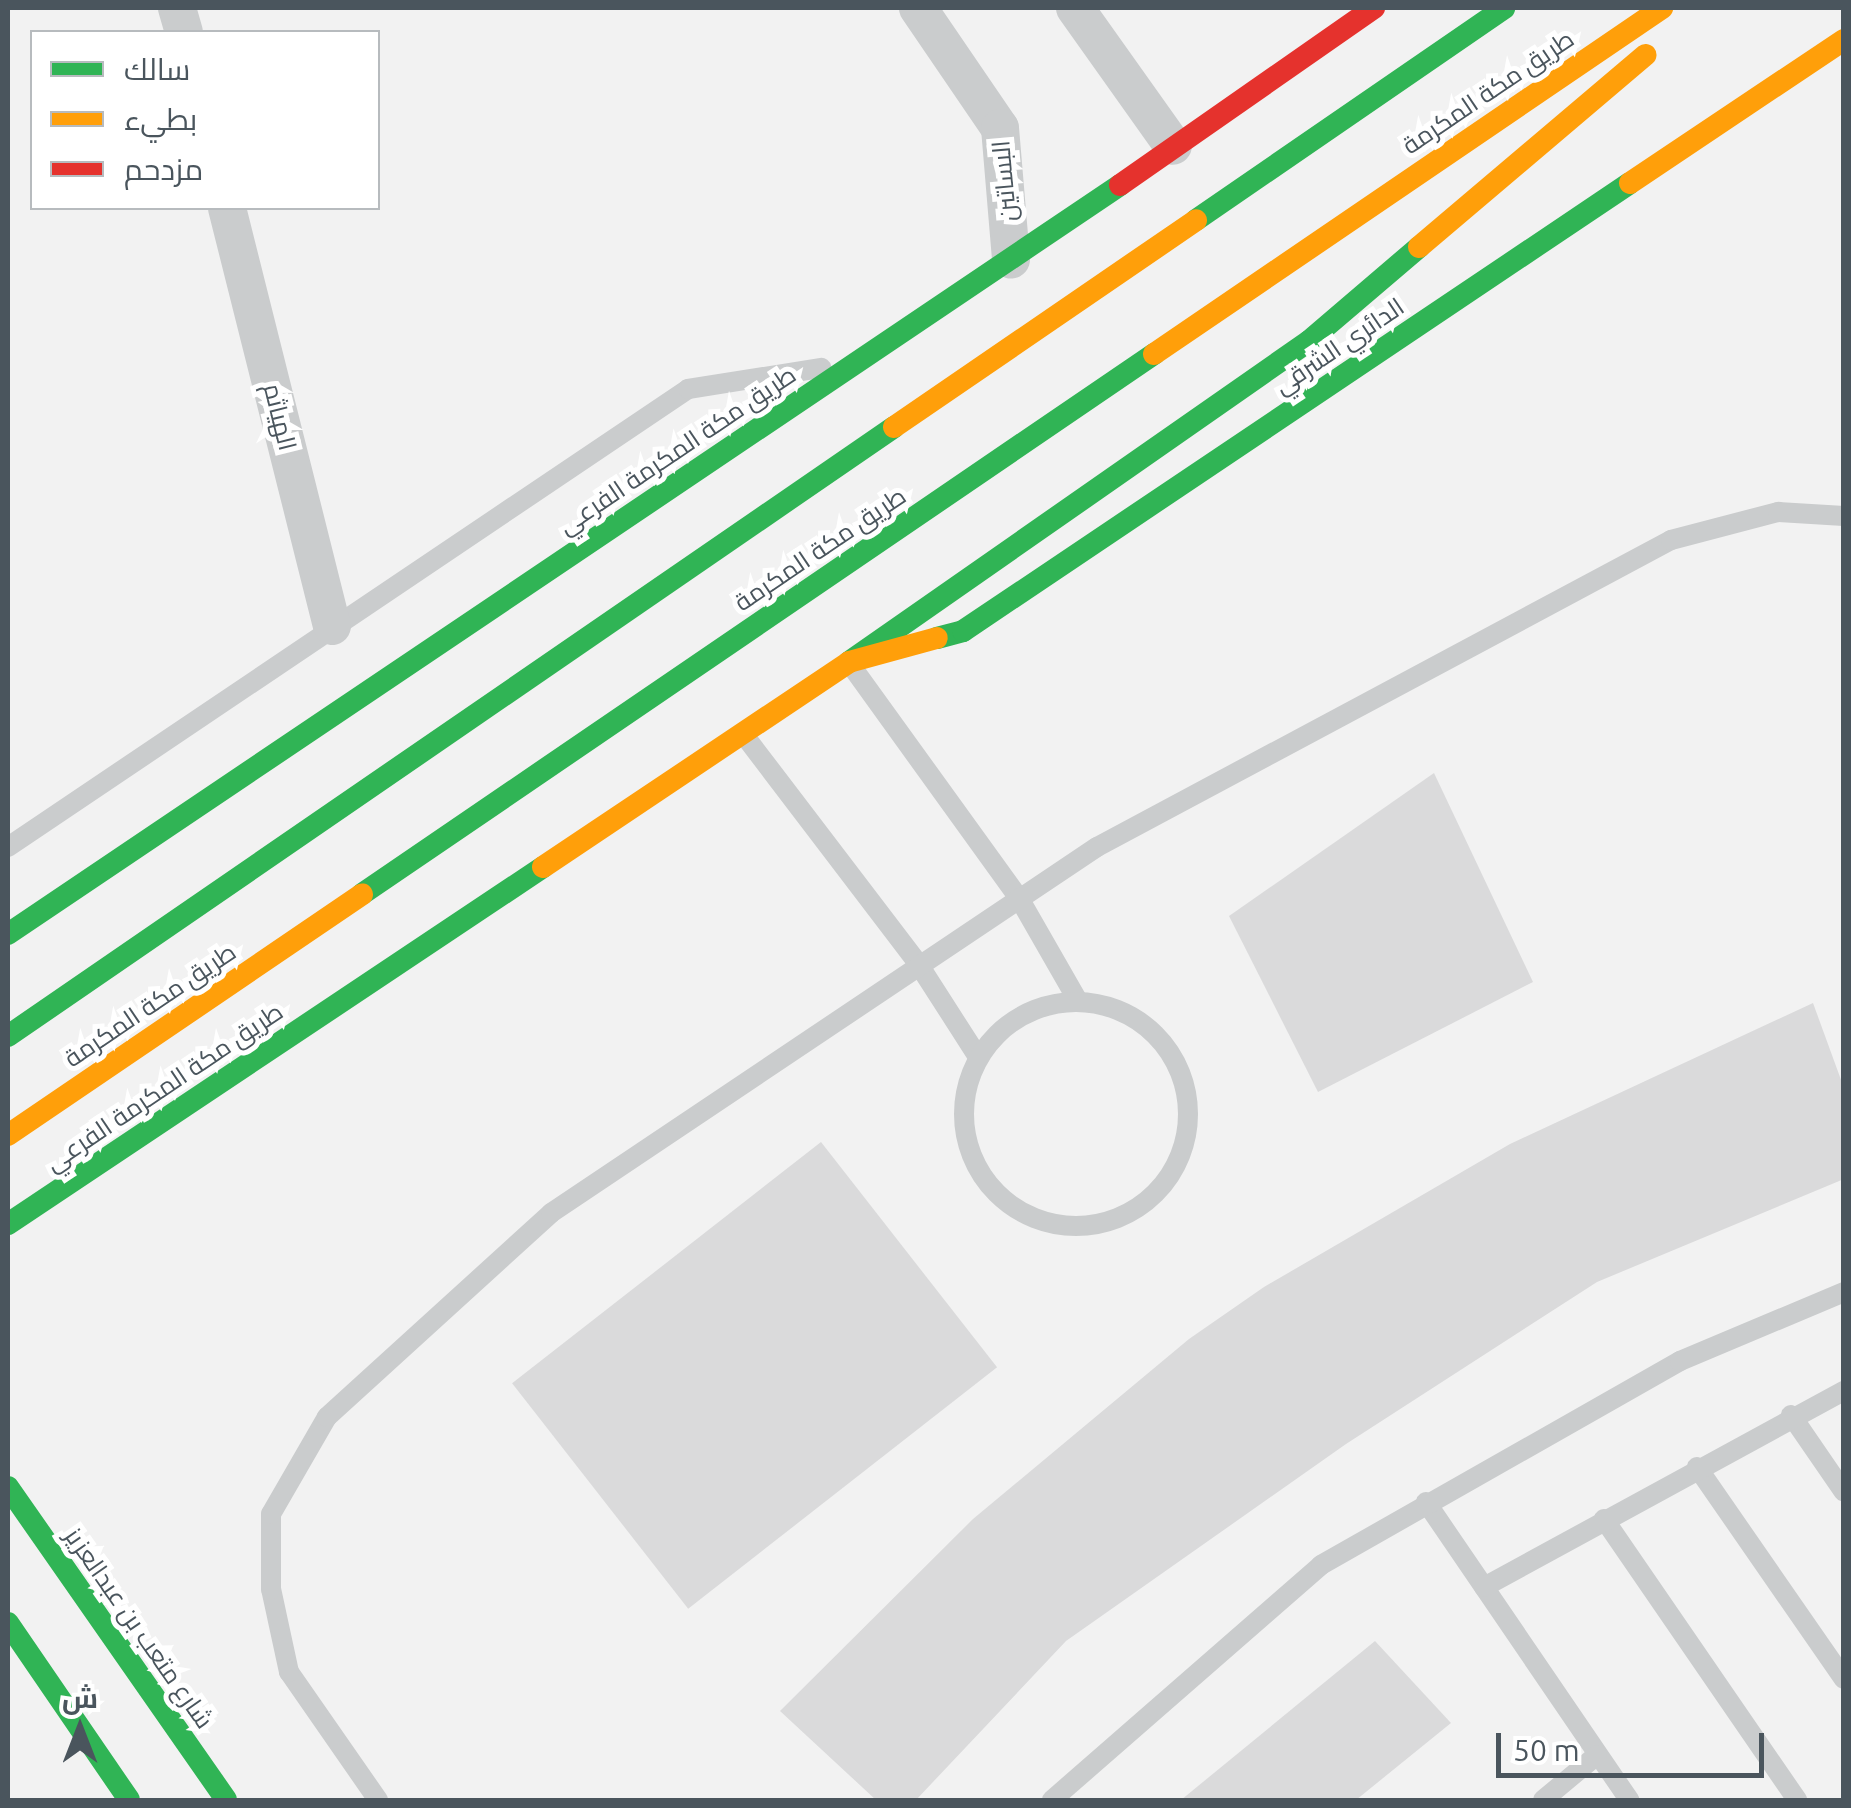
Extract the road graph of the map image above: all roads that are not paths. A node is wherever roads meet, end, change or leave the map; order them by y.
1 (918, 8) edge
2 (1074, 8) edge
3 (1374, 8) edge
4 (1504, 8) edge
5 (1662, 8) edge
6 (1686, 20) dead end
7 (1844, 40) edge
8 (1173, 146) junction
9 (228, 210) edge
10 (1011, 260) junction
11 (858, 362) junction
12 (1844, 516) edge
13 (332, 626) junction
14 (849, 662) junction
15 (744, 734) junction
16 (8, 847) edge
17 (1019, 898) junction
18 (8, 934) edge
19 (919, 965) junction
20 (1078, 1001) junction
21 (8, 1036) edge
22 (978, 1056) junction
23 (8, 1135) edge
24 (8, 1224) edge
25 (1844, 1292) edge
26 (1844, 1391) edge
27 (1792, 1415) junction
28 (1698, 1467) junction
29 (8, 1487) edge
30 (1844, 1492) edge
31 (1426, 1502) junction
32 (1604, 1519) junction
33 (1484, 1587) junction
34 (8, 1623) edge
35 (1844, 1678) edge
36 (1598, 1755) junction
37 (129, 1800) edge
38 (226, 1800) edge
39 (378, 1800) edge
40 (1052, 1800) edge
41 (1542, 1800) edge
42 (1628, 1800) edge
43 (1798, 1800) edge

1 - 10 street, البساتين
2 - 8 street
3 - 8 main road, طريق مكة المكرمة الفرعي
4 - 21 main road
5 - 23 main road, طريق مكة المكرمة
6 - 14 main road, طريق مكة المكرمة الفرعي
7 - 14 main road, الدائري الشرقي
8 - 10 main road, طريق مكة المكرمة الفرعي
9 - 13 street, الهياثم
10 - 11 main road, طريق مكة المكرمة الفرعي
11 - 13 lane
11 - 18 main road, طريق مكة المكرمة الفرعي
12 - 17 lane
13 - 16 lane
14 - 15 main road, طريق مكة المكرمة الفرعي
14 - 17 lane
15 - 19 lane
15 - 24 main road, طريق مكة المكرمة الفرعي
17 - 19 lane
17 - 20 lane
19 - 22 lane
19 - 39 lane
20 - 22 lane
20 - 22 lane
25 - 31 lane
26 - 27 lane
27 - 28 lane
27 - 30 lane
28 - 32 lane
28 - 35 lane
29 - 38 main road, شارع متعب بن عبدالعزيز
31 - 33 lane
31 - 40 lane
32 - 33 lane
32 - 43 lane
33 - 36 lane
34 - 37 main road
36 - 41 lane
36 - 42 lane

